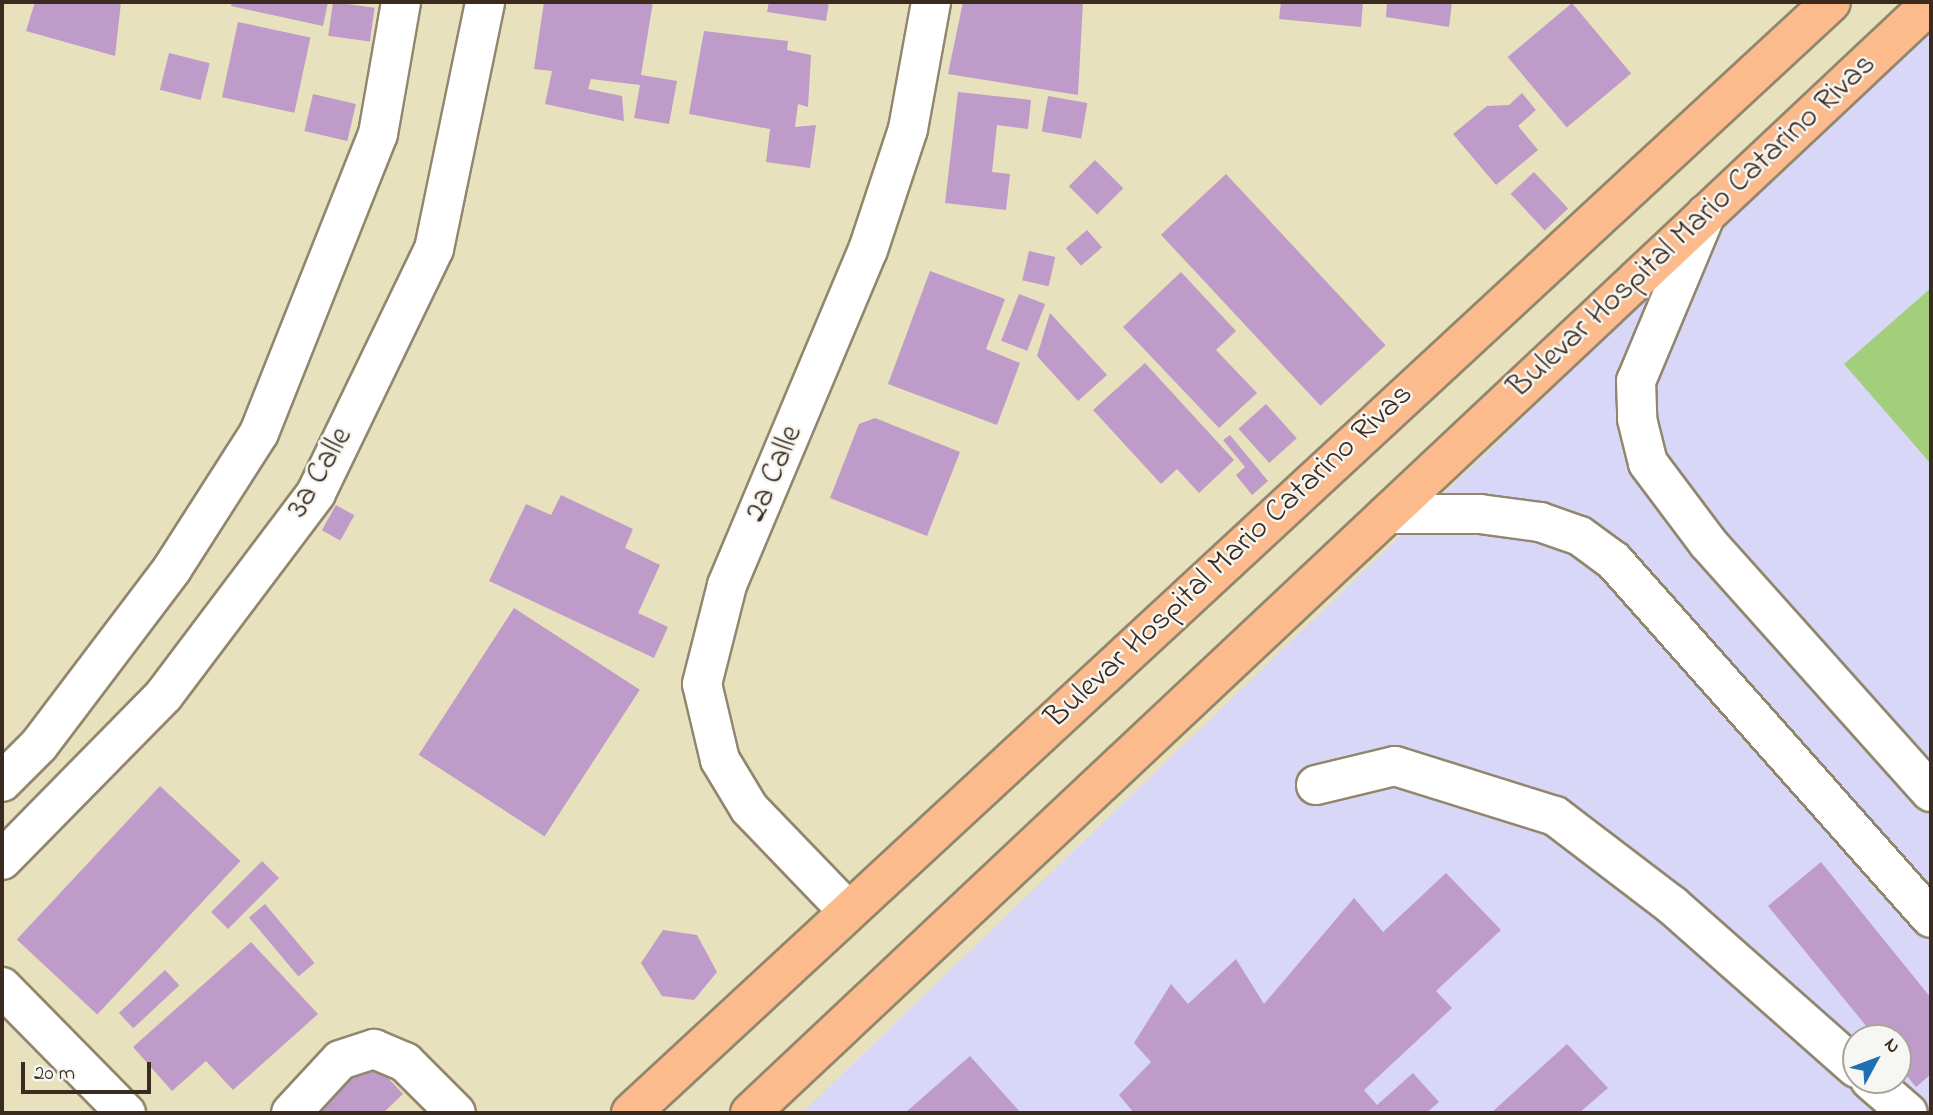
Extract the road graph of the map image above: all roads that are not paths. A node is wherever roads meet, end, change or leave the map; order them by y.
1 (401, 2) edge
2 (485, 2) edge
3 (931, 2) edge
4 (1931, 3) edge
5 (1822, 7) edge
6 (1706, 214) junction
7 (1388, 514) junction
8 (2, 782) edge
9 (1316, 785) dead end
10 (1931, 792) edge
11 (2, 860) edge
12 (847, 910) junction
13 (1931, 918) edge
14 (2, 987) edge
15 (1842, 1056) edge
16 (1886, 1094) edge
17 (126, 1113) edge
18 (291, 1113) edge
19 (456, 1113) edge
20 (631, 1113) edge
21 (750, 1113) edge
22 (1908, 1113) edge

1 - 8 street
2 - 11 street, 3a Calle
3 - 12 street, 2a Calle
4 - 6 main road, Bulevar Hospital Mario Catarino Rivas
5 - 12 main road, Bulevar Hospital Mario Catarino Rivas
6 - 7 main road, Bulevar Hospital Mario Catarino Rivas
6 - 10 street
7 - 13 street
7 - 21 main road, Bulevar Hospital Mario Catarino Rivas
9 - 15 street
12 - 20 main road, Bulevar Hospital Mario Catarino Rivas
14 - 17 street
16 - 22 street
18 - 19 street

